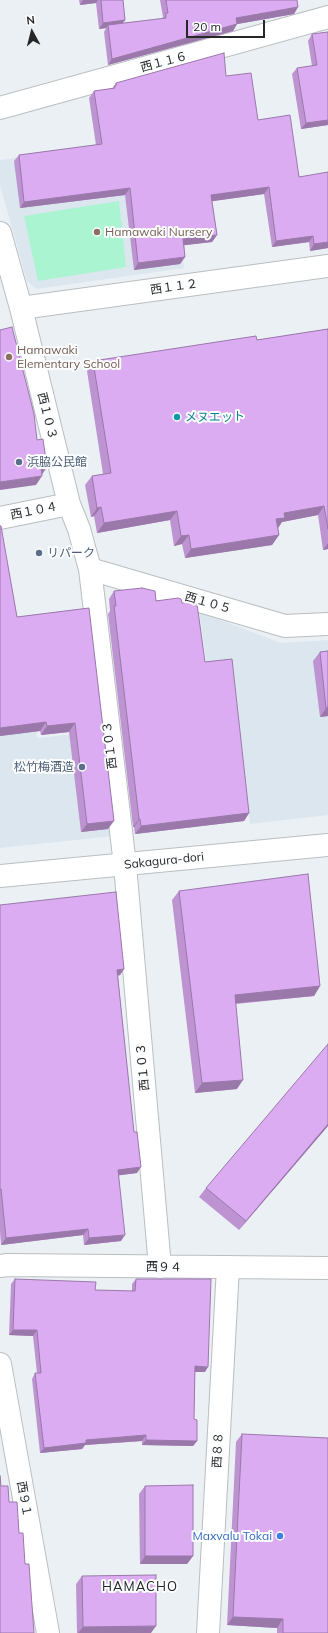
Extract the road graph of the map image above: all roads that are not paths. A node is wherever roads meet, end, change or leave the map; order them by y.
1 (328, 17) edge
2 (0, 108) edge
3 (0, 233) edge
4 (328, 266) edge
5 (20, 308) junction
6 (69, 504) junction
7 (0, 518) edge
8 (90, 569) junction
9 (328, 624) edge
10 (328, 846) edge
11 (124, 865) junction
12 (0, 876) edge
13 (0, 1266) edge
14 (160, 1267) junction
15 (228, 1267) junction
16 (328, 1268) edge
17 (0, 1364) edge
18 (48, 1633) edge
19 (208, 1633) edge

1 - 2 street, 西１１６
3 - 5 street, 西１０３
4 - 5 street, 西１１２
5 - 6 street, 西１０３
6 - 7 street, 西１０４
6 - 8 street, 西１０３
8 - 9 street, 西１０５
8 - 11 street, 西１０３
10 - 11 street, Sakagura-dori
11 - 12 street, Sakagura-dori
11 - 14 street, 西１０３
13 - 14 street, 西９４
14 - 15 street, 西９４
15 - 16 street, 西９４
15 - 19 street, 西８８
17 - 18 street, 西９１

